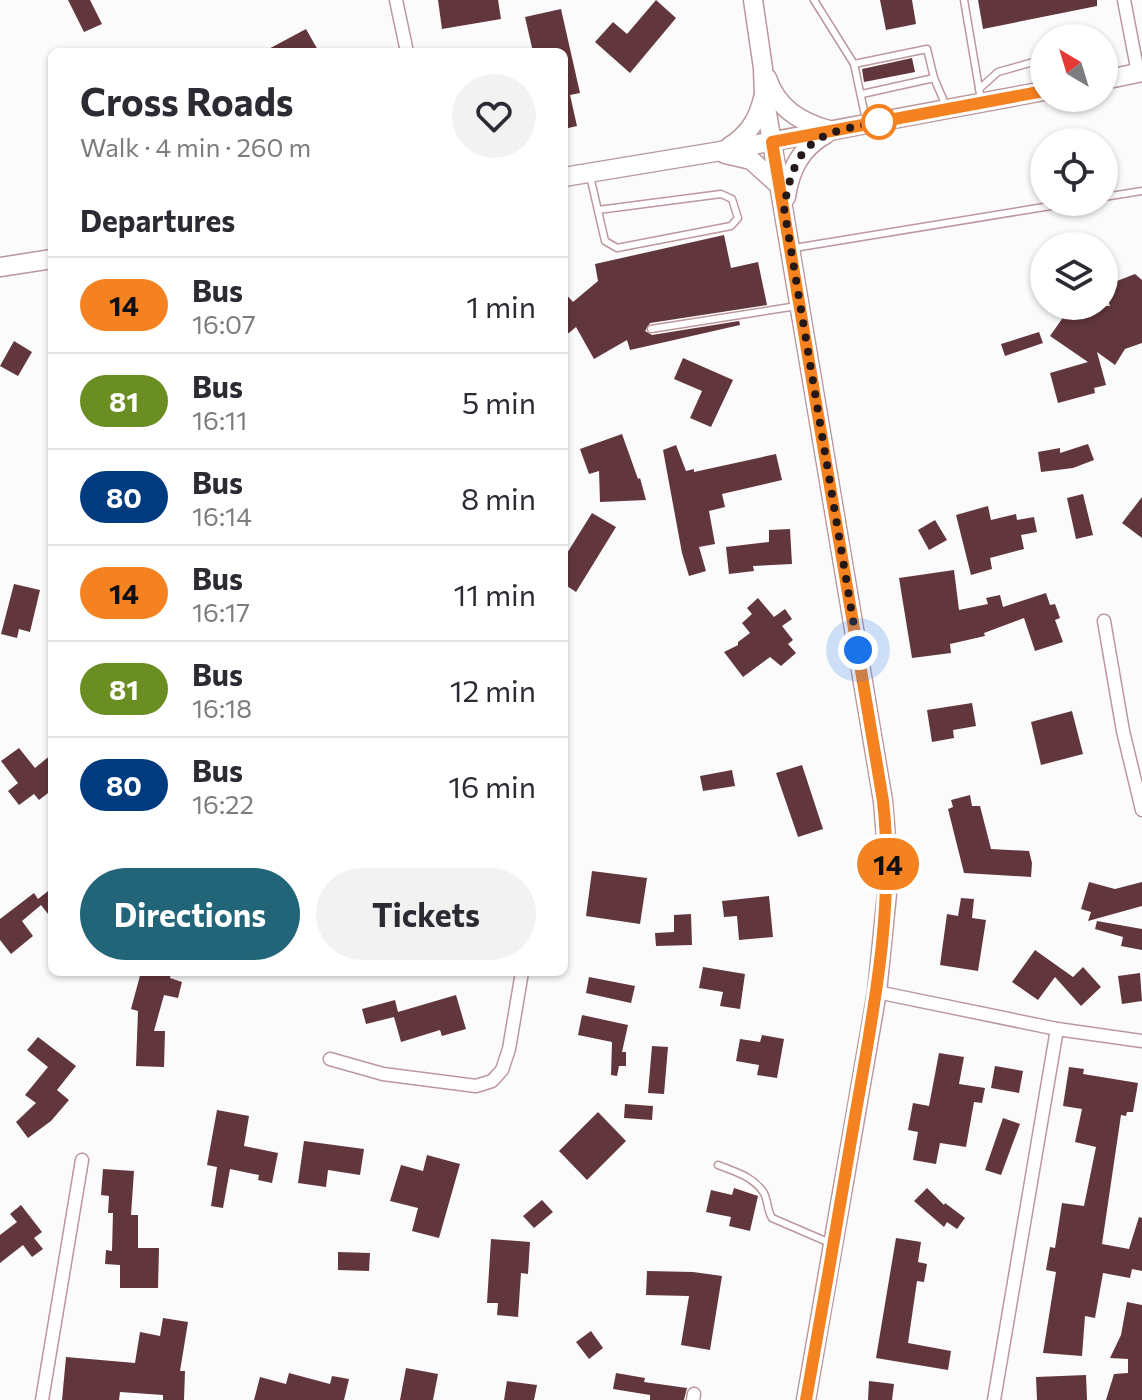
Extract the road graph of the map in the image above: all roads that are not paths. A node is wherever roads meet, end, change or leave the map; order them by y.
1 (396, 0) edge
2 (753, 0) edge
3 (814, 0) edge
4 (964, 0) edge
5 (1124, 0) edge
6 (406, 48) edge
7 (1030, 63) edge
8 (854, 64) junction
9 (763, 68) junction
10 (1140, 73) edge
11 (1118, 77) edge
12 (934, 78) junction
13 (1030, 92) edge
14 (862, 94) junction
15 (764, 95) junction
16 (980, 96) junction
17 (948, 109) junction
18 (867, 124) junction
19 (832, 130) junction
20 (772, 142) junction
21 (715, 152) junction
22 (589, 173) junction
23 (568, 176) edge
24 (780, 186) junction
25 (1142, 191) edge
26 (1118, 195) edge
27 (784, 208) junction
28 (1030, 209) edge
29 (598, 210) junction
30 (790, 248) junction
31 (48, 260) edge
32 (0, 267) edge
33 (800, 306) junction
34 (651, 329) dead end
35 (1104, 621) dead end
36 (1142, 810) edge
37 (521, 976) edge
38 (877, 992) junction
39 (1057, 1029) junction
40 (1142, 1041) edge
41 (330, 1059) dead end
42 (82, 1160) dead end
43 (718, 1165) dead end
44 (833, 1244) junction
45 (42, 1400) edge
46 (806, 1400) edge
47 (994, 1400) edge

1 - 6 street
2 - 9 main road
3 - 8 lane
4 - 16 lane
5 - 10 street
7 - 16 lane
8 - 12 lane
8 - 14 lane
9 - 15 main road
9 - 19 main road
10 - 11 main road
12 - 14 lane
12 - 17 lane
13 - 16 main road
14 - 18 lane
15 - 20 main road
15 - 21 main road
16 - 17 main road
17 - 18 main road
18 - 19 main road
19 - 20 main road
19 - 27 main road
20 - 21 main road
20 - 24 main road
21 - 22 main road
21 - 24 main road
22 - 23 main road
22 - 29 lane
24 - 27 main road
25 - 26 lane
27 - 30 main road
28 - 30 lane
29 - 29 lane
30 - 33 main road
31 - 32 main road
33 - 34 lane
33 - 38 main road
35 - 36 street
37 - 41 street
38 - 39 street
38 - 44 main road
39 - 40 street
39 - 47 street
42 - 45 street
43 - 44 lane
44 - 46 main road

